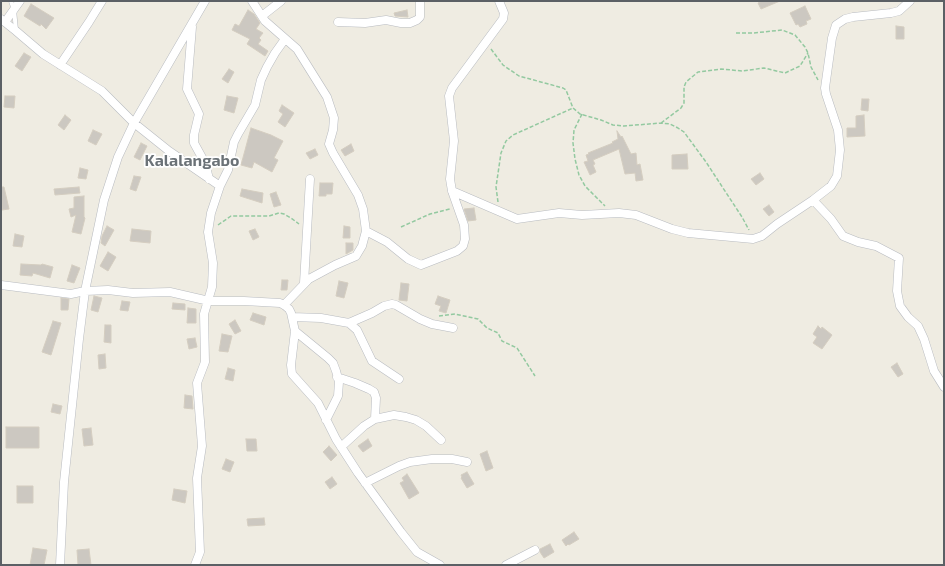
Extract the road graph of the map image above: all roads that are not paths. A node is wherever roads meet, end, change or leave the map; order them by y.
1 (11, 1) edge
2 (20, 1) edge
3 (102, 1) edge
4 (252, 1) edge
5 (280, 1) edge
6 (420, 1) edge
7 (499, 1) edge
8 (910, 1) edge
9 (204, 2) edge
10 (14, 10) junction
11 (262, 16) junction
12 (3, 21) edge
13 (338, 22) dead end
14 (193, 23) junction
15 (16, 31) junction
16 (285, 39) junction
17 (60, 65) junction
18 (134, 123) junction
19 (210, 179) junction
20 (310, 179) dead end
21 (220, 186) junction
22 (452, 191) junction
23 (813, 200) junction
24 (366, 231) junction
25 (304, 283) junction
26 (1, 285) edge
27 (85, 291) junction
28 (209, 301) junction
29 (284, 305) junction
30 (292, 317) junction
31 (348, 323) junction
32 (453, 328) dead end
33 (295, 331) junction
34 (338, 377) junction
35 (399, 379) dead end
36 (944, 387) edge
37 (375, 419) junction
38 (326, 420) junction
39 (441, 440) dead end
40 (341, 447) junction
41 (468, 462) dead end
42 (365, 483) junction
43 (535, 550) dead end
44 (60, 565) edge
45 (195, 565) edge
46 (440, 565) edge
47 (506, 565) edge

1 - 10 lane
2 - 10 street
3 - 17 street
4 - 11 street
5 - 11 street
6 - 13 street
7 - 22 street
8 - 23 street
9 - 14 street
10 - 12 street
10 - 15 lane
11 - 16 street
12 - 15 street
14 - 18 street
14 - 19 street
15 - 17 street
16 - 21 street
16 - 24 street
17 - 18 street
18 - 19 street
18 - 27 street
19 - 21 street
20 - 25 street
21 - 28 street
22 - 23 street
22 - 24 street
23 - 36 street
24 - 25 street
25 - 29 street
26 - 27 street
27 - 28 street
27 - 44 street
28 - 29 street
28 - 45 street
29 - 30 street
30 - 31 street
30 - 33 street
31 - 32 street
31 - 35 street
33 - 34 street
33 - 38 street
34 - 37 street
34 - 38 street
37 - 39 street
37 - 40 street
38 - 40 street
40 - 42 street
41 - 42 street
42 - 46 street
43 - 47 street

